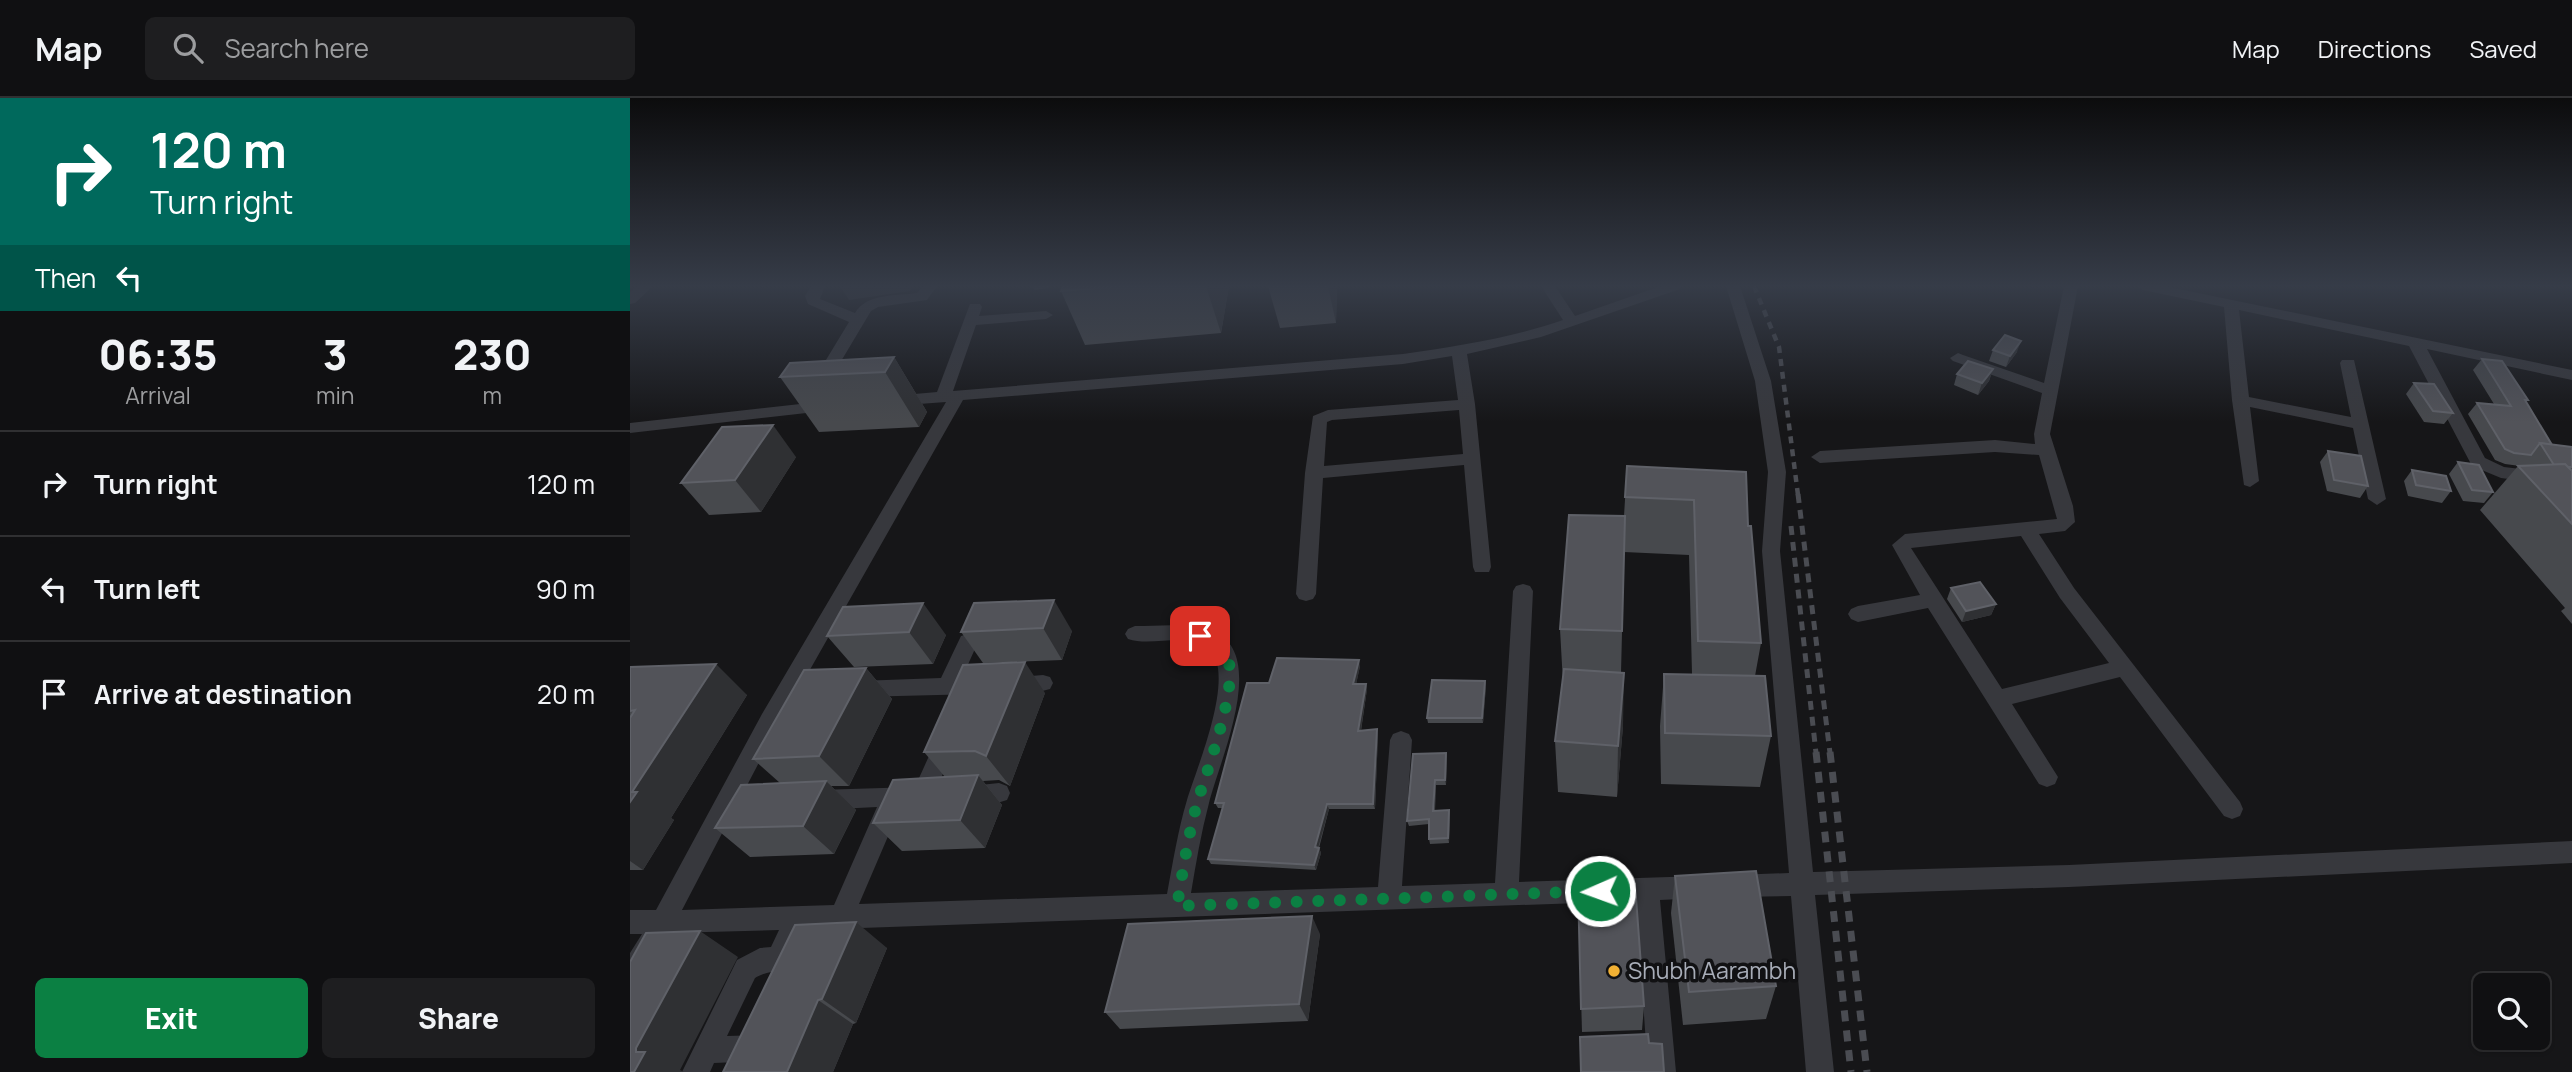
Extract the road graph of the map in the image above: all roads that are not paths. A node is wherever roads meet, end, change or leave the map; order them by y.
1 (851, 331) edge
2 (967, 331) edge
3 (1543, 331) edge
4 (1747, 331) edge
5 (2062, 331) edge
6 (2234, 331) edge
7 (2363, 331) edge
8 (2415, 331) edge
9 (2415, 342) junction
10 (1459, 351) junction
11 (1958, 358) dead end
12 (2348, 363) dead end
13 (2572, 363) edge
14 (2572, 375) edge
15 (2051, 391) junction
16 (950, 396) junction
17 (2240, 400) junction
18 (875, 402) edge
19 (848, 404) edge
20 (1467, 404) junction
21 (807, 408) junction
22 (2362, 424) junction
23 (630, 428) edge
24 (2044, 450) junction
25 (1820, 457) dead end
26 (1472, 459) junction
27 (2559, 460) edge
28 (1314, 473) junction
29 (2250, 481) dead end
30 (2572, 481) edge
31 (2377, 499) dead end
32 (2026, 529) junction
33 (1482, 567) dead end
34 (1522, 591) dead end
35 (1306, 594) dead end
36 (1933, 600) junction
37 (1858, 614) dead end
38 (1135, 634) dead end
39 (968, 642) edge
40 (2124, 668) junction
41 (1043, 683) dead end
42 (959, 686) junction
43 (842, 690) edge
44 (787, 691) junction
45 (816, 691) edge
46 (1997, 699) junction
47 (1401, 740) dead end
48 (2047, 776) dead end
49 (999, 793) dead end
50 (922, 796) junction
51 (893, 797) junction
52 (796, 800) edge
53 (2232, 809) dead end
54 (2572, 852) edge
55 (1801, 884) junction
56 (1647, 889) junction
57 (1506, 894) junction
58 (1389, 898) junction
59 (1177, 906) junction
60 (841, 917) junction
61 (797, 918) junction
62 (663, 921) junction
63 (630, 922) edge
64 (779, 959) junction
65 (630, 977) edge
66 (792, 990) edge
67 (765, 1048) edge
68 (701, 1061) edge
69 (1662, 1072) edge
70 (1820, 1072) edge

1 - 21 street
2 - 16 street
3 - 10 street
4 - 55 street
5 - 15 street
6 - 17 street
7 - 9 street
8 - 13 street
9 - 14 street
9 - 30 street
10 - 16 street
10 - 20 street
11 - 15 street
12 - 22 street
15 - 24 street
16 - 18 street
16 - 44 street
17 - 22 street
17 - 29 street
19 - 21 street
20 - 26 street
20 - 28 street
21 - 23 street
22 - 31 street
24 - 25 street
24 - 32 street
26 - 28 street
26 - 33 street
27 - 30 street
28 - 35 street
32 - 36 street
32 - 40 street
34 - 57 street
36 - 37 street
36 - 46 street
38 - 59 street
39 - 42 street
40 - 46 street
40 - 53 street
41 - 42 street
42 - 43 street
42 - 50 street
44 - 45 street
44 - 62 street
46 - 48 street
47 - 58 street
49 - 50 street
50 - 51 street
51 - 52 street
51 - 60 street
54 - 55 street
55 - 56 street
55 - 70 street
56 - 57 street
56 - 69 street
57 - 58 street
58 - 59 street
59 - 60 street
60 - 61 street
61 - 62 street
61 - 64 street
62 - 63 street
62 - 65 street
64 - 66 street
64 - 68 street
67 - 68 street

